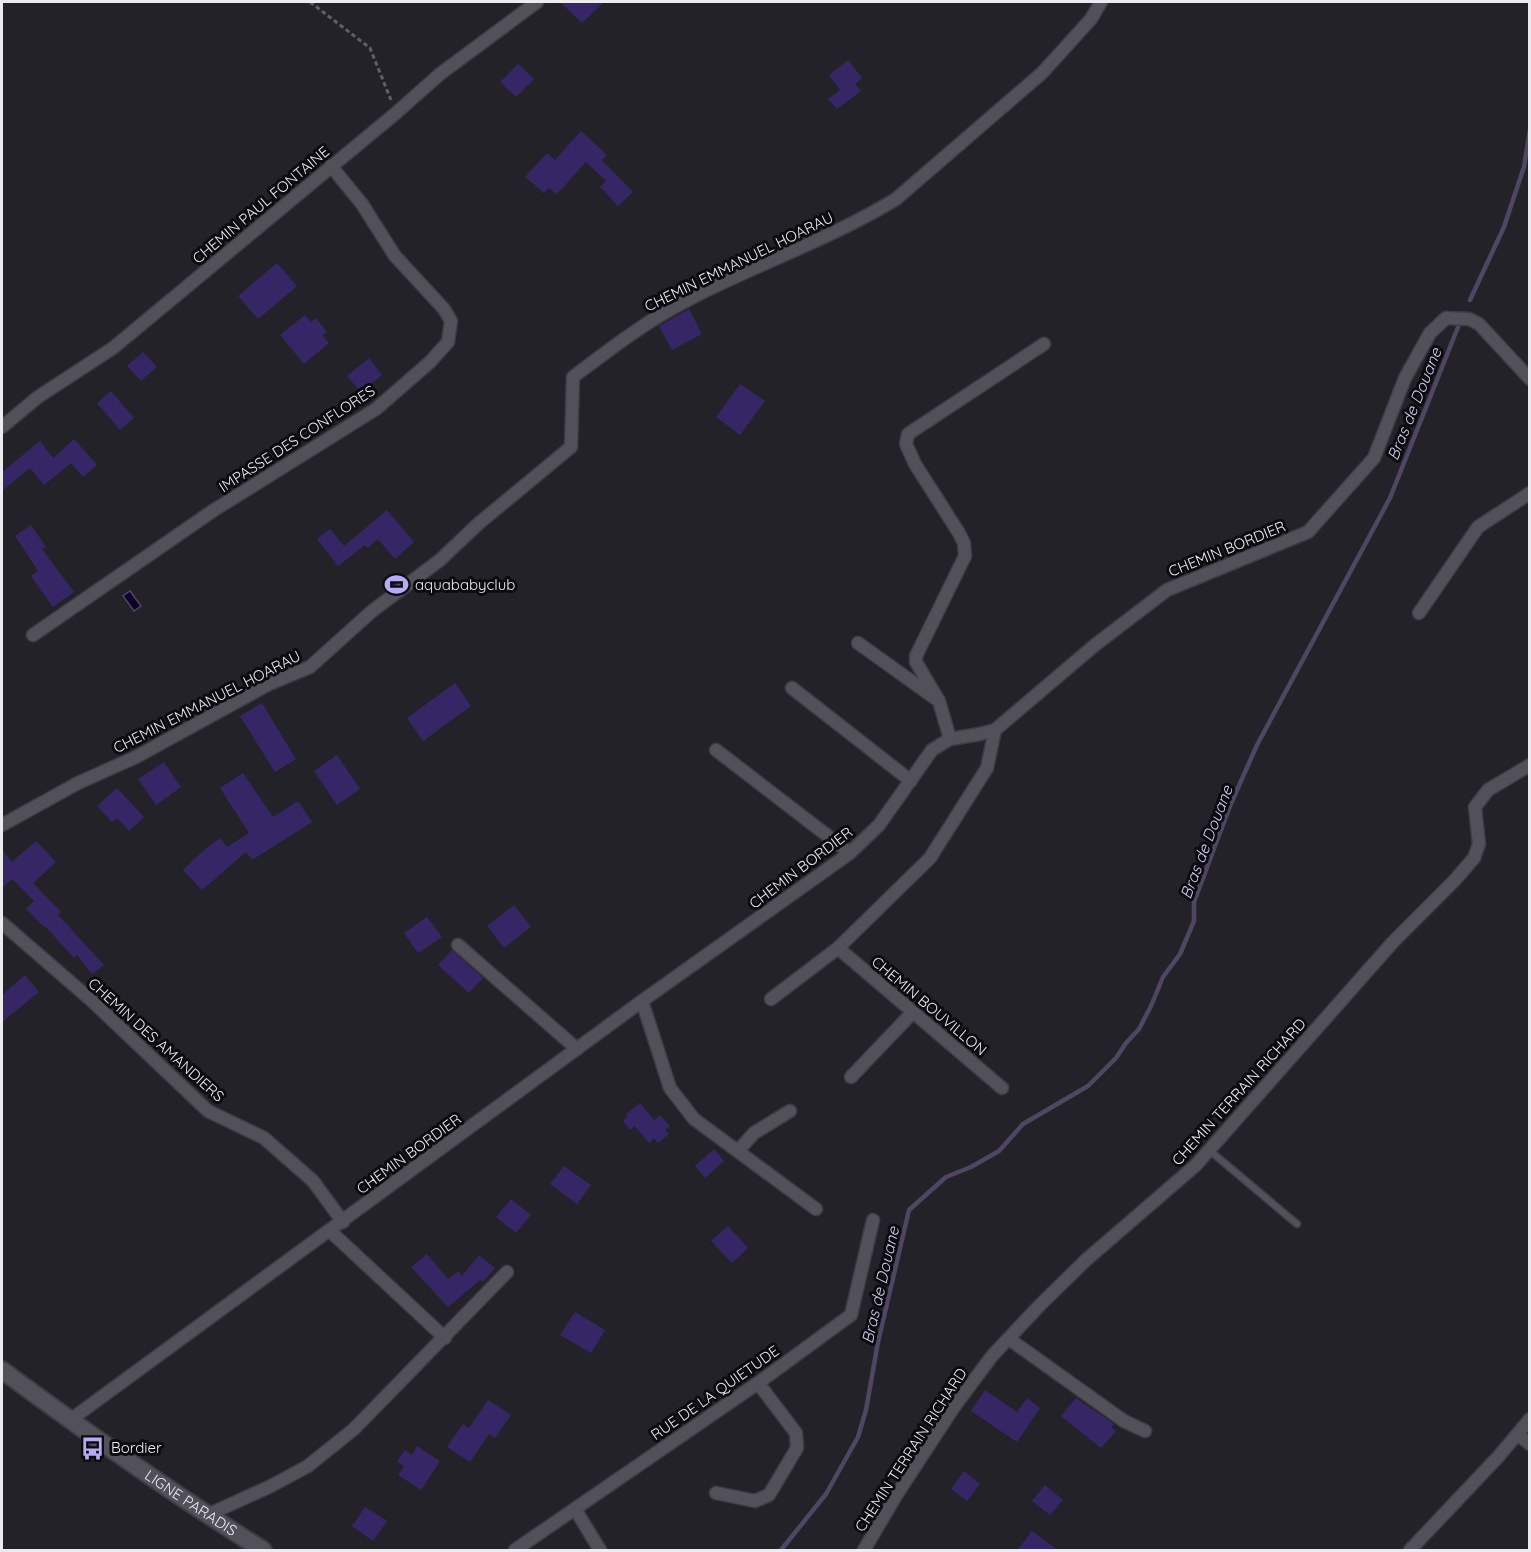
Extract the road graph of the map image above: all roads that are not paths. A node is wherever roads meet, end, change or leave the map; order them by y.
1 (537, 2) edge
2 (1101, 2) edge
3 (331, 166) junction
4 (1044, 344) dead end
5 (1530, 379) edge
6 (2, 427) edge
7 (1530, 493) edge
8 (1419, 613) dead end
9 (33, 635) dead end
10 (858, 643) dead end
11 (792, 688) dead end
12 (939, 701) junction
13 (995, 729) junction
14 (950, 739) junction
15 (716, 750) dead end
16 (1530, 765) edge
17 (911, 781) junction
18 (2, 825) edge
19 (850, 853) junction
20 (2, 923) edge
21 (458, 945) dead end
22 (838, 948) junction
23 (771, 999) dead end
24 (642, 1001) junction
25 (913, 1012) junction
26 (577, 1049) junction
27 (851, 1077) dead end
28 (1002, 1088) dead end
29 (790, 1111) dead end
30 (1209, 1150) junction
31 (738, 1151) junction
32 (816, 1209) dead end
33 (873, 1220) dead end
34 (343, 1221) junction
35 (1297, 1224) dead end
36 (330, 1231) junction
37 (507, 1272) dead end
38 (445, 1338) junction
39 (1009, 1339) junction
40 (2, 1370) edge
41 (758, 1383) junction
42 (1530, 1419) edge
43 (71, 1421) junction
44 (1145, 1431) dead end
45 (1518, 1435) junction
46 (1530, 1444) edge
47 (716, 1493) dead end
48 (575, 1509) junction
49 (210, 1517) junction
50 (263, 1551) edge
51 (515, 1551) edge
52 (600, 1551) edge
53 (864, 1551) edge
54 (1410, 1551) edge

1 - 3 street, CHEMIN PAUL FONTAINE
2 - 18 street, CHEMIN EMMANUEL HOARAU
3 - 6 street, CHEMIN PAUL FONTAINE
3 - 9 street, IMPASSE DES CONFLORES
4 - 12 street
5 - 13 street, CHEMIN BORDIER
7 - 8 street
10 - 12 street
11 - 17 street
12 - 14 street
13 - 14 street, CHEMIN BORDIER
13 - 22 street
14 - 17 street, CHEMIN BORDIER
15 - 19 street
16 - 30 street, CHEMIN TERRAIN RICHARD
17 - 19 street, CHEMIN BORDIER
19 - 24 street, CHEMIN BORDIER
20 - 34 street, CHEMIN DES AMANDIERS
21 - 26 street
22 - 23 street
22 - 25 street, CHEMIN BOUVILLON
24 - 26 street, CHEMIN BORDIER
24 - 31 street
25 - 27 street
25 - 28 street, CHEMIN BOUVILLON
26 - 34 street, CHEMIN BORDIER
29 - 31 street
30 - 35 lane
30 - 39 street, CHEMIN TERRAIN RICHARD
31 - 32 street
33 - 41 street, RUE DE LA QUIETUDE
34 - 36 street, CHEMIN BORDIER
36 - 38 street
36 - 43 street, CHEMIN BORDIER
37 - 38 street
38 - 49 street
39 - 44 street
39 - 53 street, CHEMIN TERRAIN RICHARD
40 - 43 main road, LIGNE PARADIS
41 - 47 street
41 - 48 street, RUE DE LA QUIETUDE
42 - 45 street
43 - 49 main road, LIGNE PARADIS
45 - 46 street
45 - 54 street
48 - 51 street, RUE DE LA QUIETUDE
48 - 52 street
49 - 50 main road, LIGNE PARADIS

